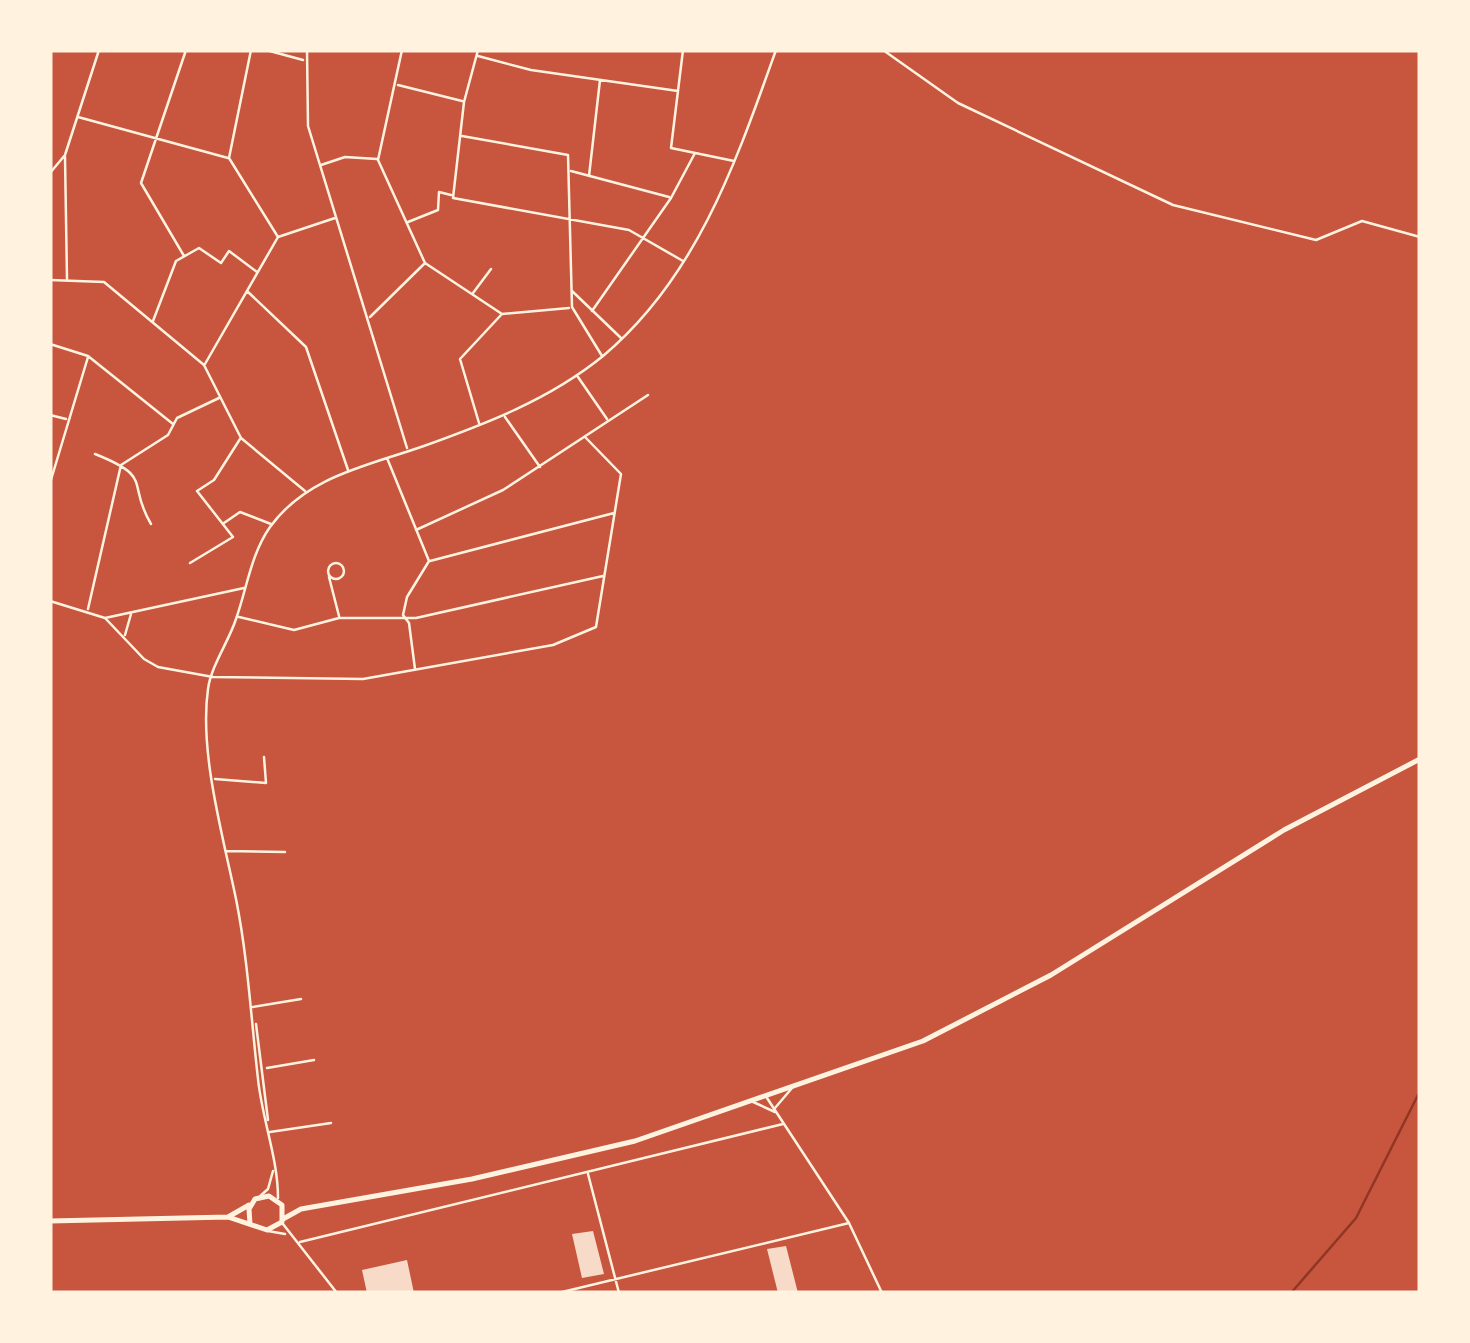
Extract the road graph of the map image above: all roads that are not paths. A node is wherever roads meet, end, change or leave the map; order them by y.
1 (99, 50) edge
2 (186, 50) edge
3 (251, 50) edge
4 (266, 50) edge
5 (307, 50) edge
6 (402, 50) edge
7 (683, 50) edge
8 (776, 50) edge
9 (883, 50) edge
10 (477, 53) edge
11 (305, 61) junction
12 (600, 78) junction
13 (394, 84) junction
14 (678, 91) junction
15 (464, 102) junction
16 (78, 116) junction
17 (460, 136) junction
18 (157, 141) junction
19 (695, 153) junction
20 (64, 155) junction
21 (229, 158) junction
22 (378, 160) junction
23 (736, 161) junction
24 (321, 166) junction
25 (568, 170) junction
26 (50, 172) edge
27 (588, 176) junction
28 (454, 197) junction
29 (671, 198) junction
30 (336, 217) junction
31 (568, 217) junction
32 (406, 222) junction
33 (645, 236) junction
34 (278, 237) junction
35 (1420, 237) edge
36 (184, 256) junction
37 (683, 262) junction
38 (425, 263) junction
39 (490, 269) dead end
40 (258, 273) junction
41 (50, 280) edge
42 (67, 280) junction
43 (571, 290) junction
44 (248, 292) junction
45 (472, 294) junction
46 (572, 308) junction
47 (592, 311) junction
48 (502, 314) junction
49 (370, 317) junction
50 (152, 322) junction
51 (622, 339) junction
52 (50, 344) edge
53 (88, 356) junction
54 (602, 356) junction
55 (204, 365) junction
56 (577, 376) junction
57 (648, 395) dead end
58 (221, 397) junction
59 (50, 415) edge
60 (504, 416) junction
61 (67, 420) junction
62 (608, 420) junction
63 (173, 424) junction
64 (480, 425) junction
65 (241, 438) junction
66 (586, 438) junction
67 (408, 451) junction
68 (94, 454) dead end
69 (387, 458) junction
70 (121, 465) junction
71 (540, 467) junction
72 (348, 472) junction
73 (50, 483) edge
74 (306, 492) junction
75 (614, 514) junction
76 (151, 524) dead end
77 (223, 524) junction
78 (272, 524) junction
79 (416, 530) junction
80 (428, 562) junction
81 (190, 563) dead end
82 (604, 576) junction
83 (331, 577) dead end
84 (245, 588) junction
85 (50, 601) edge
86 (87, 612) junction
87 (131, 612) junction
88 (404, 615) junction
89 (237, 617) junction
90 (105, 618) junction
91 (339, 618) junction
92 (124, 638) junction
93 (415, 670) junction
94 (213, 677) junction
95 (264, 757) dead end
96 (1420, 759) edge
97 (214, 779) junction
98 (225, 850) junction
99 (285, 852) dead end
100 (301, 998) dead end
101 (253, 1007) junction
102 (314, 1060) dead end
103 (264, 1069) junction
104 (794, 1086) junction
105 (766, 1096) junction
106 (751, 1102) junction
107 (775, 1111) junction
108 (331, 1124) dead end
109 (782, 1124) junction
110 (269, 1132) junction
111 (274, 1164) junction
112 (588, 1172) junction
113 (255, 1200) junction
114 (280, 1202) junction
115 (302, 1208) junction
116 (228, 1217) junction
117 (282, 1220) junction
118 (50, 1221) edge
119 (848, 1223) junction
120 (250, 1224) junction
121 (267, 1230) junction
122 (288, 1234) junction
123 (300, 1242) junction
124 (616, 1280) junction
125 (337, 1293) edge
126 (558, 1293) edge
127 (619, 1293) edge
128 (882, 1293) edge

1 - 16 street
2 - 18 street
3 - 21 street
4 - 11 street
5 - 11 street
6 - 13 street
7 - 14 street
8 - 23 street
9 - 35 street
10 - 12 street
10 - 15 street
11 - 24 street
12 - 14 street
12 - 27 street
13 - 15 street
13 - 22 street
14 - 19 street
15 - 17 street
16 - 18 street
16 - 20 street
17 - 25 street
17 - 28 street
18 - 21 street
18 - 36 street
19 - 23 street
19 - 29 street
20 - 26 street
20 - 42 street
21 - 34 street
22 - 24 street
22 - 32 street
23 - 37 street
24 - 30 street
25 - 27 street
25 - 31 street
27 - 29 street
28 - 31 street
28 - 32 street
29 - 33 street
30 - 34 street
30 - 49 street
31 - 33 street
31 - 43 street
32 - 38 street
33 - 37 street
33 - 47 street
34 - 40 street
36 - 40 street
36 - 50 street
37 - 51 street
38 - 45 street
38 - 49 street
39 - 45 street
40 - 44 street
41 - 42 street
42 - 50 street
43 - 46 street
43 - 47 street
44 - 55 street
44 - 72 street
45 - 48 street
46 - 48 street
46 - 54 street
47 - 51 street
48 - 64 street
49 - 67 street
50 - 55 street
51 - 54 street
52 - 53 street
53 - 61 street
53 - 63 street
54 - 56 street
55 - 58 street
56 - 60 street
56 - 62 street
57 - 62 street
58 - 63 street
58 - 65 street
59 - 61 street
60 - 64 street
60 - 71 street
61 - 73 street
62 - 66 street
63 - 70 street
64 - 67 street
65 - 74 street
65 - 77 street
66 - 71 street
66 - 75 street
67 - 69 street
68 - 70 street
69 - 72 street
69 - 79 street
70 - 76 street
70 - 86 street
71 - 79 street
72 - 74 street
74 - 78 street
75 - 80 street
75 - 82 street
77 - 78 street
77 - 81 street
78 - 84 street
79 - 80 street
80 - 88 street
82 - 88 street
82 - 93 street
83 - 91 street
84 - 87 street
84 - 89 street
85 - 86 street
86 - 90 street
87 - 90 street
87 - 92 street
88 - 91 street
88 - 93 street
89 - 91 street
89 - 94 street
90 - 92 street
92 - 94 street
93 - 94 street
94 - 97 street
95 - 97 street
96 - 104 main road
97 - 98 street
98 - 99 street
98 - 101 street
100 - 101 street
101 - 103 street
101 - 110 street
102 - 103 street
103 - 110 street
104 - 105 main road
104 - 107 street
105 - 106 main road
105 - 107 street
106 - 107 street
106 - 115 main road
107 - 109 street
108 - 110 street
109 - 112 street
109 - 119 street
110 - 111 street
111 - 113 street
111 - 114 street
112 - 123 street
112 - 124 street
113 - 114 main road
113 - 116 main road
113 - 120 main road
114 - 115 main road
114 - 117 main road
115 - 117 main road
116 - 118 main road
116 - 120 main road
117 - 121 main road
117 - 122 street
119 - 124 street
119 - 128 street
120 - 121 main road
121 - 122 street
122 - 123 street
123 - 125 street
124 - 126 street
124 - 127 street

